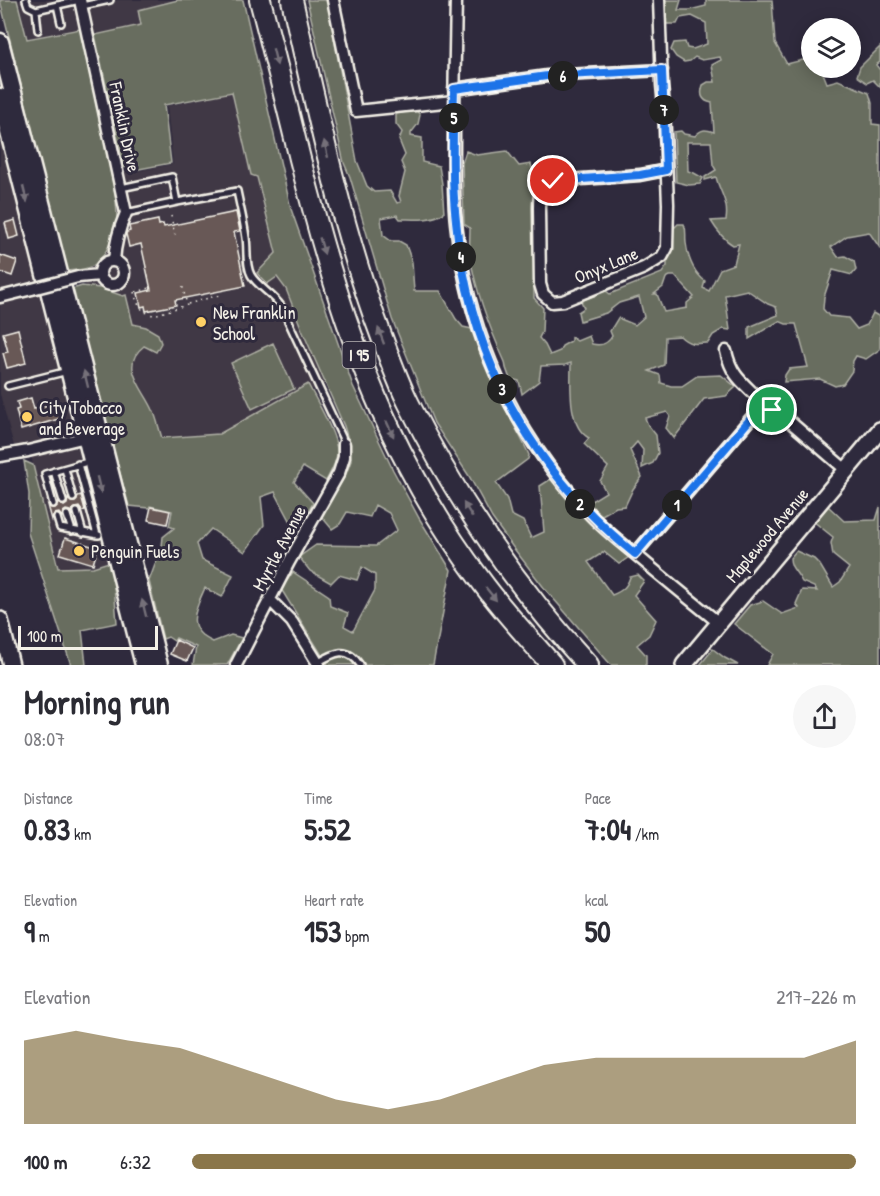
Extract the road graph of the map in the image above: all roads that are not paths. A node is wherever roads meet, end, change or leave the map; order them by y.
1 (26, 0) edge
2 (110, 0) edge
3 (260, 0) edge
4 (292, 0) edge
5 (333, 0) edge
6 (456, 0) edge
7 (659, 0) edge
8 (80, 2) edge
9 (59, 3) edge
10 (36, 10) junction
11 (61, 23) dead end
12 (38, 30) dead end
13 (0, 42) edge
14 (662, 70) junction
15 (454, 89) junction
16 (0, 97) edge
17 (454, 101) junction
18 (666, 170) junction
19 (121, 188) junction
20 (177, 202) junction
21 (126, 213) junction
22 (114, 261) junction
23 (100, 275) junction
24 (0, 297) edge
25 (726, 351) dead end
26 (70, 371) junction
27 (8, 386) dead end
28 (766, 408) junction
29 (880, 430) edge
30 (86, 437) junction
31 (344, 444) joint
32 (0, 456) edge
33 (85, 463) junction
34 (65, 469) junction
35 (846, 470) junction
36 (54, 471) junction
37 (73, 498) dead end
38 (63, 501) dead end
39 (53, 504) dead end
40 (77, 512) dead end
41 (67, 515) dead end
42 (57, 518) dead end
43 (72, 531) junction
44 (83, 533) junction
45 (104, 536) junction
46 (635, 554) junction
47 (270, 600) junction
48 (0, 620) edge
49 (719, 623) junction
50 (566, 641) junction
51 (318, 664) edge
52 (11, 665) edge
53 (144, 665) edge
54 (159, 665) edge
55 (236, 665) edge
56 (360, 665) edge
57 (552, 665) edge
58 (588, 665) edge
59 (603, 665) edge
60 (684, 665) edge

1 - 10 lane
2 - 8 lane
3 -> 57 highway, I 95
50 -> 4 highway, I 95
5 - 17 street
6 - 15 street
7 - 14 street
8 - 9 lane
8 - 19 street, Franklin Drive
9 - 10 lane
9 - 11 lane
10 - 12 lane
54 -> 13 main road
14 - 15 street
14 - 18 street
15 - 17 street
16 -> 26 main road
17 - 46 street
18 - 18 street, Onyx Lane
19 - 20 lane
19 - 21 street, Franklin Drive
20 - 21 lane
20 - 31 lane
21 - 22 street
22 - 23 street
22 - 23 street
23 - 24 street, bridge
25 - 28 street
26 - 27 lane
26 - 30 main road
28 - 35 street
28 - 46 street
29 - 35 street, Maplewood Avenue
30 - 32 street
30 - 33 main road
31 - 47 street, Myrtle Avenue
33 - 34 lane
33 - 45 main road
34 - 36 lane
34 - 37 lane
35 - 49 street, Maplewood Avenue
36 - 38 lane
36 - 39 lane
40 - 44 lane
41 - 43 lane
42 - 43 lane
43 - 44 lane
44 - 45 lane
45 - 53 main road
46 - 49 street
47 - 51 street
47 - 55 street, Myrtle Avenue
48 - 52 street
49 - 60 street, Maplewood Avenue
50 - 58 highway, I 95
50 - 59 highway
51 - 56 lane

